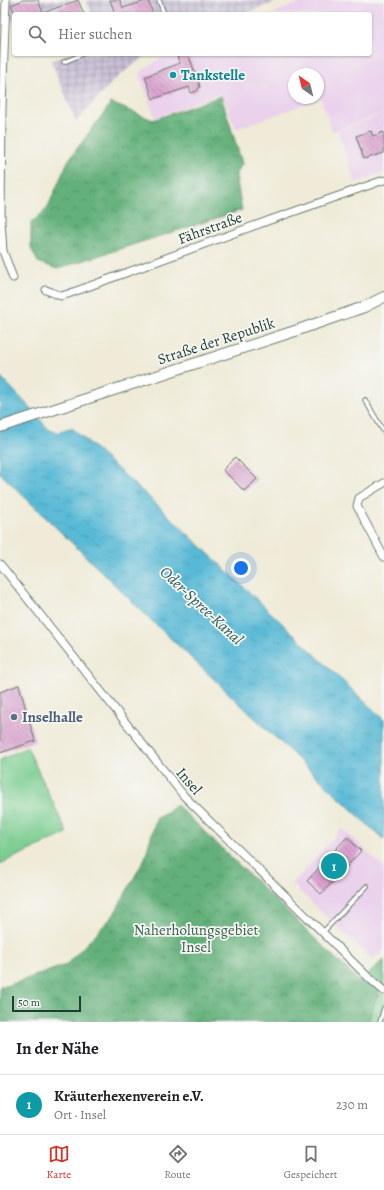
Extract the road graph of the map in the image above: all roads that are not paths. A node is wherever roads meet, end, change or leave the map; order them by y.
1 (6, 0) edge
2 (159, 0) edge
3 (163, 12) edge
4 (79, 56) edge
5 (64, 62) dead end
6 (1, 108) edge
7 (1, 134) edge
8 (384, 180) edge
9 (13, 278) dead end
10 (46, 290) dead end
11 (384, 297) edge
12 (384, 304) edge
13 (364, 307) junction
14 (365, 400) dead end
15 (0, 427) edge
16 (384, 432) edge
17 (384, 483) edge
18 (384, 557) edge
19 (0, 564) edge
20 (367, 886) dead end
21 (322, 932) junction
22 (384, 991) edge
23 (384, 1008) edge
24 (380, 1022) edge

1 - 6 street
2 - 3 lane
4 - 5 lane
6 - 7 street
7 - 9 street
8 - 10 street, Fährstraße
11 - 13 main road, Straße der Republik
12 - 13 main road, Straße der Republik
13 - 15 main road, Straße der Republik
14 - 16 lane
17 - 18 street
19 - 21 street, Insel
20 - 21 lane
21 - 22 street, Insel
23 - 24 lane

